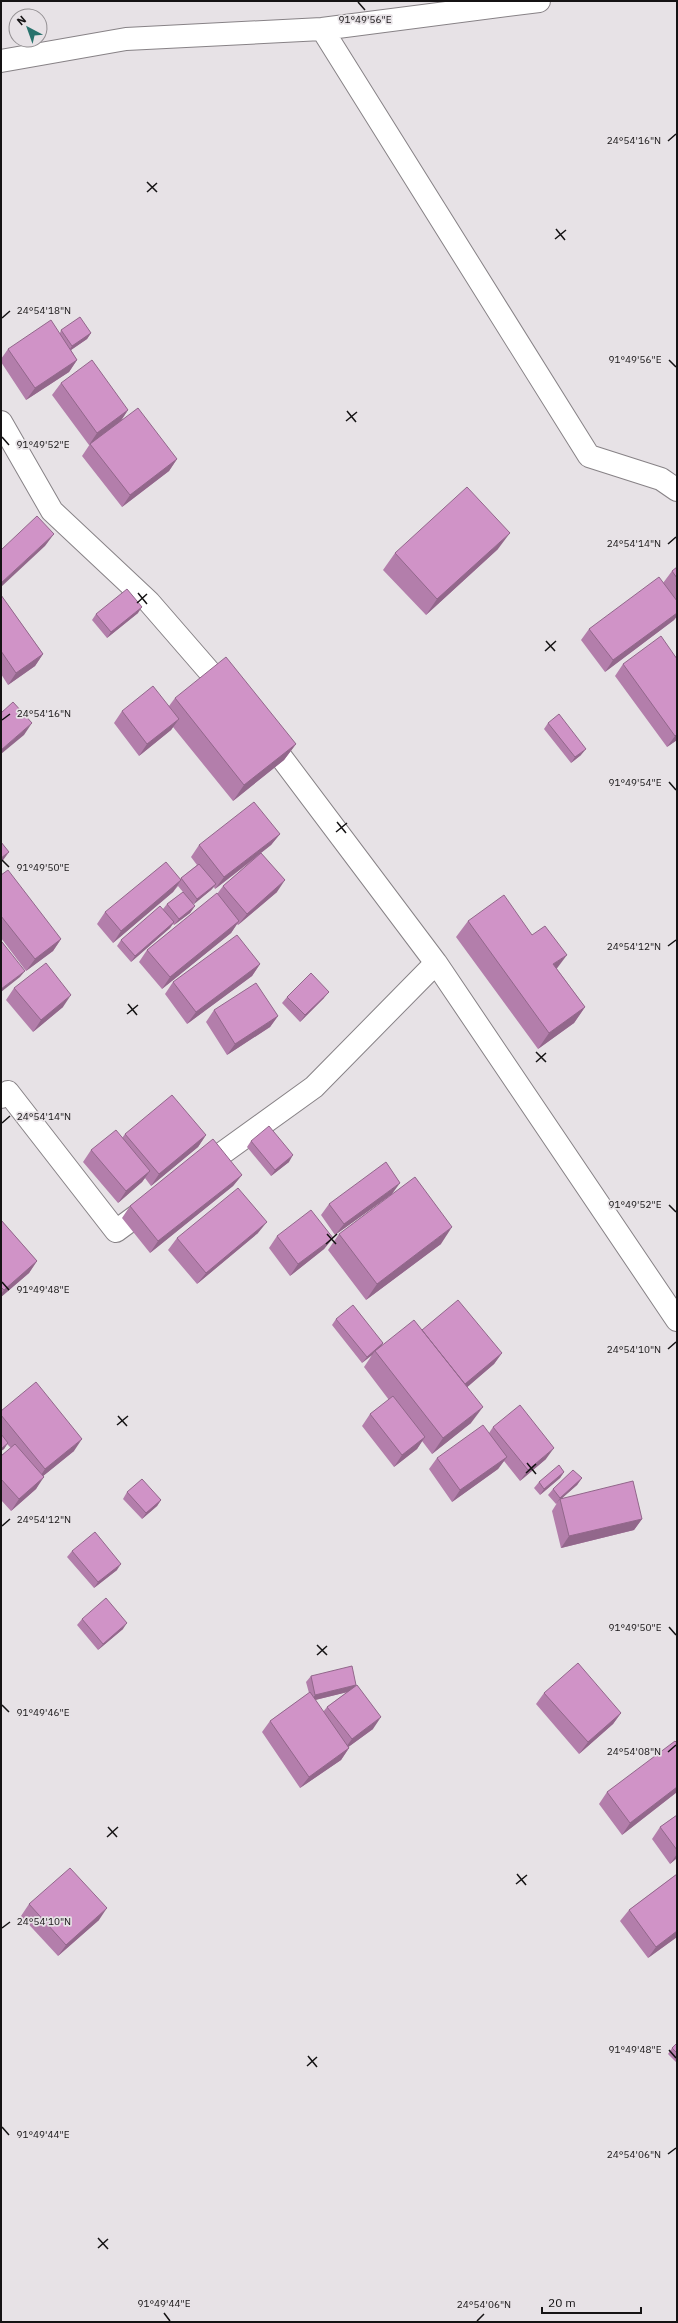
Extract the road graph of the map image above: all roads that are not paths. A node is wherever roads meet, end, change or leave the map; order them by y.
1 (539, 1) edge
2 (322, 29) junction
3 (1, 61) edge
4 (1, 422) edge
5 (677, 490) edge
6 (436, 963) junction
7 (1, 1097) edge
8 (677, 1320) edge

1 - 2 street
2 - 3 street
2 - 5 street
4 - 6 street
6 - 7 street
6 - 8 street

